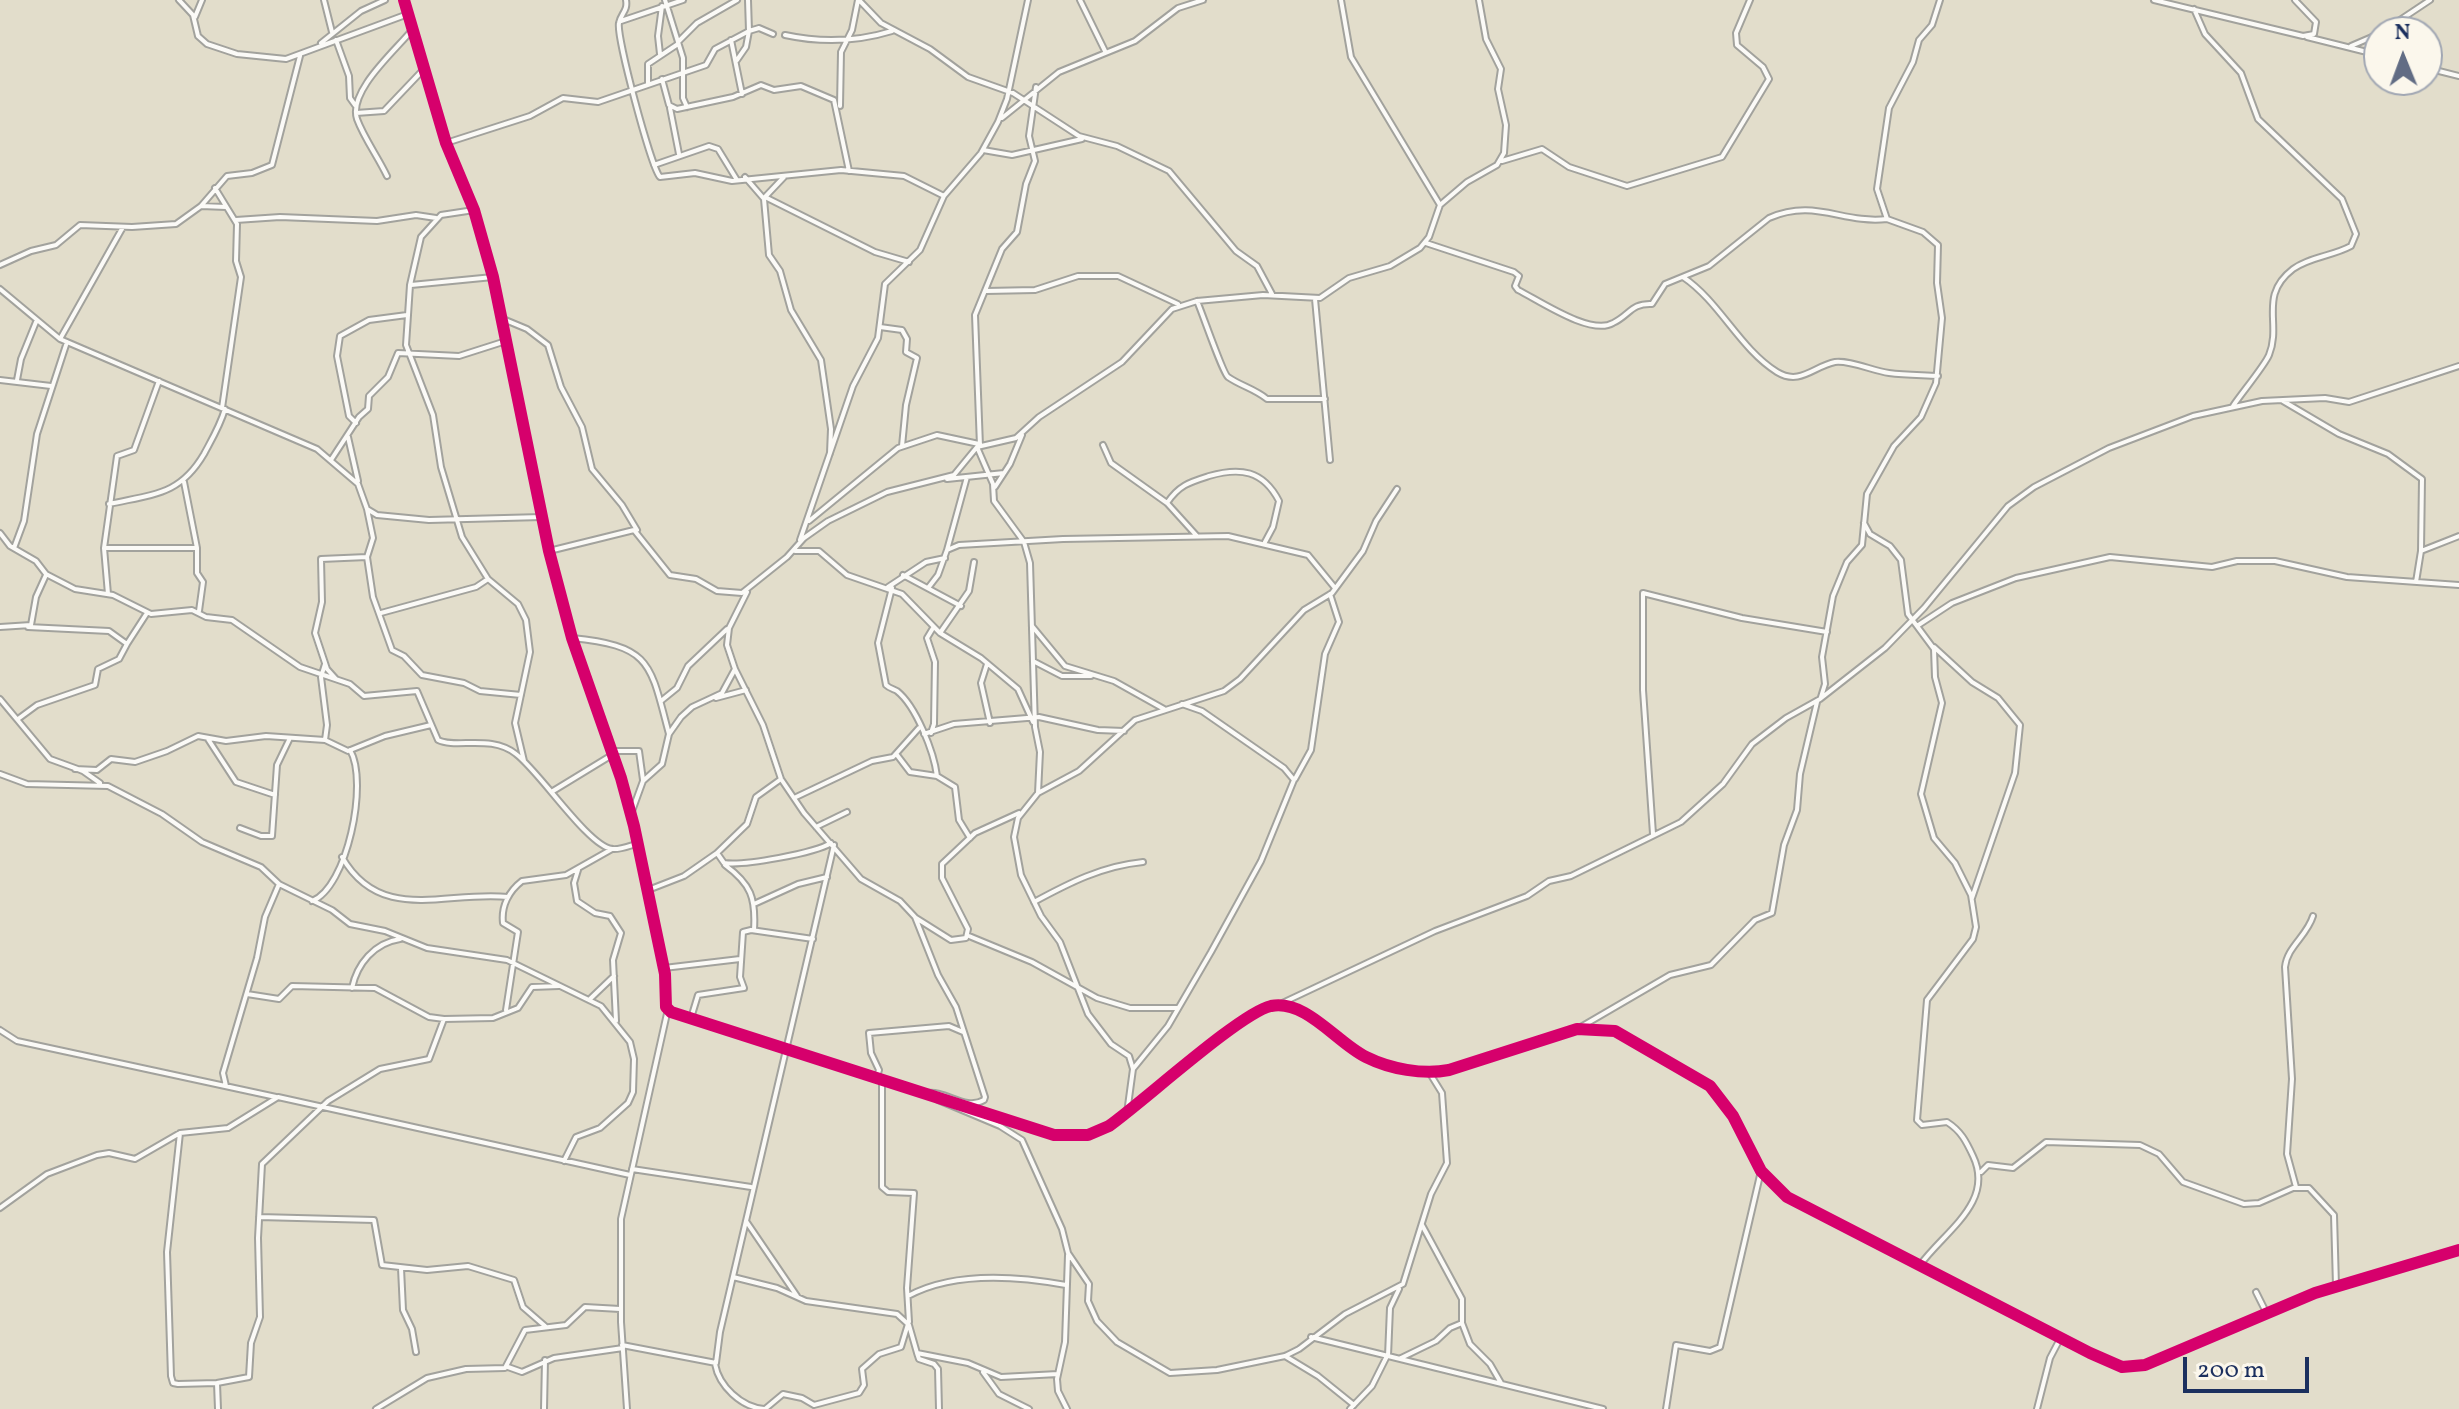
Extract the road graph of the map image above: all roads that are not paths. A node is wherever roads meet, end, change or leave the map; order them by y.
1 (179, 0) edge
2 (202, 0) edge
3 (324, 0) edge
4 (385, 0) edge
5 (626, 0) edge
6 (683, 0) edge
7 (737, 0) edge
8 (748, 0) edge
9 (858, 0) edge
10 (1028, 0) edge
11 (1080, 0) edge
12 (1203, 0) edge
13 (1341, 0) edge
14 (1479, 0) edge
15 (1750, 0) edge
16 (1940, 0) edge
17 (2154, 0) edge
18 (2295, 0) edge
19 (2430, 0) edge
20 (664, 4) edge
21 (406, 5) edge
22 (2194, 9) junction
23 (2406, 16) edge
24 (194, 19) junction
25 (619, 22) junction
26 (413, 29) junction
27 (749, 31) junction
28 (892, 31) junction
29 (333, 33) junction
30 (773, 34) dead end
31 (785, 35) dead end
32 (2305, 36) junction
33 (336, 40) junction
34 (731, 40) junction
35 (848, 40) junction
36 (2363, 40) edge
37 (678, 43) junction
38 (319, 45) junction
39 (2349, 46) junction
40 (2363, 50) edge
41 (1105, 51) junction
42 (660, 54) junction
43 (300, 56) junction
44 (286, 59) junction
45 (737, 60) junction
46 (297, 67) junction
47 (424, 68) junction
48 (683, 72) junction
49 (662, 79) junction
50 (648, 84) junction
51 (1036, 87) junction
52 (634, 90) junction
53 (1009, 91) junction
54 (742, 94) junction
55 (1023, 99) junction
56 (355, 105) junction
57 (669, 105) junction
58 (1032, 105) junction
59 (840, 106) dead end
60 (687, 107) junction
61 (356, 113) junction
62 (1000, 119) junction
63 (1085, 138) junction
64 (446, 143) junction
65 (983, 150) junction
66 (1033, 150) junction
67 (679, 155) junction
68 (1500, 162) junction
69 (654, 165) junction
70 (849, 171) junction
71 (387, 176) dead end
72 (745, 177) junction
73 (785, 177) junction
74 (737, 180) junction
75 (215, 188) junction
76 (944, 196) junction
77 (764, 198) junction
78 (1440, 205) junction
79 (201, 206) junction
80 (226, 207) junction
81 (474, 210) junction
82 (436, 218) junction
83 (1887, 219) junction
84 (236, 220) junction
85 (244, 221) junction
86 (123, 227) junction
87 (238, 228) junction
88 (1426, 243) junction
89 (909, 262) junction
90 (0, 265) edge
91 (493, 277) junction
92 (1683, 277) junction
93 (410, 285) junction
94 (0, 289) edge
95 (986, 291) junction
96 (1273, 295) junction
97 (1315, 299) junction
98 (1197, 301) junction
99 (1180, 305) junction
100 (407, 315) junction
101 (503, 319) junction
102 (36, 322) junction
103 (879, 327) junction
104 (60, 339) junction
105 (506, 341) junction
106 (67, 342) junction
107 (408, 351) junction
108 (2459, 366) edge
109 (1938, 376) junction
110 (0, 380) edge
111 (17, 380) junction
112 (159, 381) junction
113 (51, 386) junction
114 (1325, 399) junction
115 (2281, 400) junction
116 (2233, 406) junction
117 (223, 408) junction
118 (356, 423) junction
119 (1023, 431) junction
120 (348, 437) junction
121 (1103, 445) dead end
122 (902, 446) junction
123 (979, 446) junction
124 (830, 456) junction
125 (1330, 460) dead end
126 (331, 461) junction
127 (1004, 473) junction
128 (989, 475) junction
129 (967, 477) junction
130 (937, 481) junction
131 (184, 482) junction
132 (358, 484) junction
133 (994, 489) junction
134 (1397, 489) dead end
135 (1167, 503) junction
136 (109, 504) junction
137 (367, 509) junction
138 (542, 517) junction
139 (455, 518) junction
140 (807, 523) junction
141 (1864, 523) junction
142 (638, 532) junction
143 (0, 533) edge
144 (1196, 535) junction
145 (2459, 536) edge
146 (799, 542) junction
147 (1024, 542) junction
148 (1265, 542) junction
149 (104, 548) junction
150 (197, 548) junction
151 (14, 549) junction
152 (947, 550) junction
153 (549, 551) junction
154 (2421, 551) junction
155 (793, 552) junction
156 (367, 557) junction
157 (945, 558) junction
158 (974, 562) dead end
159 (46, 574) junction
160 (903, 575) junction
161 (488, 579) junction
162 (2416, 582) junction
163 (2459, 585) edge
164 (890, 587) junction
165 (928, 588) junction
166 (1335, 588) junction
167 (747, 590) junction
168 (108, 594) junction
169 (1330, 594) junction
170 (961, 606) junction
171 (199, 612) junction
172 (147, 613) junction
173 (381, 613) junction
174 (1912, 620) junction
175 (1032, 626) junction
176 (1917, 626) junction
177 (0, 627) edge
178 (28, 627) junction
179 (729, 628) junction
180 (934, 628) junction
181 (1827, 632) junction
182 (940, 633) junction
183 (572, 638) junction
184 (127, 644) junction
185 (1932, 646) junction
186 (1033, 661) junction
187 (325, 663) junction
188 (987, 663) junction
189 (735, 669) junction
190 (321, 677) junction
191 (1097, 677) junction
192 (339, 682) junction
193 (746, 690) junction
194 (521, 695) junction
195 (0, 699) edge
196 (714, 699) junction
197 (1818, 700) junction
198 (660, 701) junction
199 (1179, 703) junction
200 (1164, 709) junction
201 (1034, 718) junction
202 (18, 719) junction
203 (990, 723) junction
204 (431, 725) junction
205 (919, 728) junction
206 (1124, 731) junction
207 (928, 733) junction
208 (669, 734) junction
209 (290, 738) junction
210 (208, 739) junction
211 (325, 740) junction
212 (350, 750) junction
213 (612, 753) junction
214 (897, 754) junction
215 (525, 762) junction
216 (75, 769) junction
217 (0, 774) edge
218 (937, 776) junction
219 (781, 779) junction
220 (643, 781) junction
221 (1294, 781) junction
222 (101, 783) junction
223 (553, 791) junction
224 (1038, 793) junction
225 (275, 795) junction
226 (794, 798) junction
227 (1024, 808) junction
228 (847, 812) dead end
229 (631, 814) junction
230 (816, 827) junction
231 (240, 828) dead end
232 (1653, 834) junction
233 (970, 838) junction
234 (637, 843) junction
235 (833, 844) junction
236 (612, 849) junction
237 (717, 853) junction
238 (342, 857) junction
239 (1143, 862) dead end
240 (724, 863) junction
241 (578, 870) junction
242 (827, 877) junction
243 (279, 884) junction
244 (648, 890) junction
245 (508, 897) junction
246 (1972, 899) junction
247 (312, 901) junction
248 (1034, 902) junction
249 (754, 904) junction
250 (2313, 916) dead end
251 (915, 917) junction
252 (754, 930) junction
253 (968, 936) junction
254 (401, 939) junction
255 (813, 939) junction
256 (740, 959) junction
257 (514, 963) junction
258 (664, 968) junction
259 (614, 976) junction
260 (561, 986) junction
261 (352, 988) junction
262 (1079, 989) junction
263 (247, 994) junction
264 (590, 999) junction
265 (1277, 1005) junction
266 (1178, 1008) junction
267 (668, 1009) junction
268 (504, 1012) junction
269 (691, 1018) junction
270 (444, 1019) junction
271 (616, 1021) junction
272 (1577, 1029) junction
273 (0, 1030) edge
274 (965, 1033) junction
275 (787, 1047) junction
276 (1133, 1069) junction
277 (1429, 1072) junction
278 (879, 1080) junction
279 (226, 1086) junction
280 (921, 1094) junction
281 (278, 1097) junction
282 (938, 1100) junction
283 (320, 1106) junction
284 (1127, 1114) junction
285 (180, 1133) junction
286 (564, 1161) junction
287 (632, 1169) junction
288 (1761, 1171) junction
289 (1980, 1173) junction
290 (630, 1175) junction
291 (753, 1187) junction
292 (2296, 1187) junction
293 (0, 1208) edge
294 (259, 1217) junction
295 (746, 1221) junction
296 (1422, 1223) junction
297 (2459, 1250) edge
298 (1068, 1253) junction
299 (1918, 1267) junction
300 (401, 1268) junction
301 (733, 1277) junction
302 (1066, 1285) junction
303 (2336, 1286) junction
304 (1400, 1287) junction
305 (2256, 1292) dead end
306 (908, 1296) junction
307 (798, 1298) junction
308 (620, 1309) junction
309 (2266, 1312) junction
310 (1462, 1323) junction
311 (909, 1324) junction
312 (545, 1326) junction
313 (1311, 1337) junction
314 (2061, 1337) junction
315 (622, 1346) junction
316 (416, 1352) dead end
317 (917, 1353) junction
318 (1285, 1356) junction
319 (1388, 1356) junction
320 (1401, 1358) junction
321 (545, 1360) junction
322 (715, 1364) junction
323 (508, 1367) junction
324 (983, 1371) junction
325 (1058, 1374) junction
326 (217, 1383) junction
327 (1501, 1383) junction
328 (391, 1406) edge
329 (1352, 1407) edge
330 (218, 1409) edge
331 (376, 1409) edge
332 (544, 1409) edge
333 (627, 1409) edge
334 (764, 1409) edge
335 (939, 1409) edge
336 (1029, 1409) edge
337 (1067, 1409) edge
338 (1603, 1409) edge
339 (1666, 1409) edge
340 (2037, 1409) edge

1 - 24 street
2 - 24 street
3 - 29 street
4 - 29 street
5 - 25 street
6 - 20 street
7 - 37 street
8 - 27 street
9 - 28 street
9 - 35 street
10 - 53 street
11 - 41 street
12 - 41 street
13 - 78 street
14 - 68 street
15 - 68 street
16 - 83 street
17 - 22 street
18 - 32 street
19 - 23 street
20 - 25 street
20 - 37 street
20 - 42 street
21 - 26 street
21 - 33 street
22 - 32 street
22 - 116 street
24 - 44 street
25 - 52 street
26 - 47 street
26 - 56 street
27 - 30 street
27 - 34 street
27 - 45 street
28 - 35 street
28 - 53 street
29 - 38 street
31 - 35 street
32 - 39 street
33 - 38 street
33 - 56 street
34 - 45 street
34 - 48 street
35 - 59 street
36 - 39 street
37 - 42 street
37 - 48 street
38 - 43 street
39 - 40 street
41 - 51 street
42 - 50 street
43 - 44 street
43 - 46 street
44 - 46 street
45 - 54 street
46 - 75 street
47 - 61 street
47 - 64 street
48 - 49 street
48 - 60 street
49 - 50 street
49 - 57 street
50 - 52 street
51 - 55 street
51 - 58 street
52 - 64 street
52 - 69 street
53 - 55 street
53 - 62 street
54 - 60 street
54 - 70 street
55 - 58 street
55 - 62 street
56 - 61 street
57 - 60 street
57 - 67 street
58 - 63 street
58 - 66 street
61 - 71 street
62 - 65 street
63 - 66 street
63 - 96 street
64 - 81 street
65 - 66 street
65 - 76 street
66 - 95 street
67 - 69 street
67 - 74 street
68 - 78 street
69 - 74 street
70 - 73 street
70 - 76 street
72 - 73 street
72 - 74 street
72 - 77 street
73 - 77 street
75 - 79 street
75 - 80 street
76 - 89 street
77 - 89 street
77 - 124 street
78 - 88 street
79 - 80 street
79 - 86 street
80 - 84 street
81 - 82 street
81 - 91 street
82 - 85 street
82 - 93 street
83 - 92 street
83 - 109 street
84 - 85 street
84 - 87 street
85 - 87 street
86 - 90 street
86 - 104 street
87 - 117 street
88 - 92 street
88 - 97 street
89 - 103 street
91 - 93 street
91 - 101 street
92 - 109 street
93 - 100 street
94 - 102 street
95 - 99 street
95 - 123 street
96 - 97 street
96 - 98 street
97 - 114 street
98 - 99 street
98 - 114 street
99 - 119 street
100 - 107 street
100 - 118 street
101 - 105 street
101 - 142 street
102 - 104 street
102 - 111 street
103 - 122 street
103 - 124 street
104 - 106 street
105 - 107 street
105 - 138 street
106 - 112 street
106 - 113 street
107 - 118 street
107 - 139 street
108 - 115 street
109 - 141 street
110 - 111 street
111 - 113 street
112 - 117 street
112 - 136 street
113 - 151 street
114 - 125 street
115 - 116 street
115 - 154 street
116 - 174 street
117 - 126 street
117 - 131 street
118 - 120 street
119 - 123 street
119 - 127 street
120 - 126 street
120 - 132 street
121 - 135 street
122 - 123 street
122 - 140 street
123 - 128 street
123 - 130 street
124 - 140 street
126 - 132 street
127 - 128 street
127 - 133 street
128 - 129 street
128 - 133 street
129 - 130 street
129 - 152 street
130 - 146 street
131 - 136 street
131 - 150 street
132 - 137 street
133 - 147 street
134 - 166 street
135 - 144 street
135 - 148 street
136 - 149 street
137 - 139 street
137 - 156 street
138 - 139 street
138 - 153 street
139 - 161 street
140 - 146 street
141 - 174 street
141 - 181 street
142 - 153 street
142 - 167 street
143 - 151 street
144 - 147 street
144 - 148 street
145 - 154 street
146 - 155 street
147 - 152 street
147 - 175 street
148 - 166 street
149 - 150 street
149 - 168 street
150 - 171 street
151 - 159 street
152 - 157 street
153 - 183 street
154 - 162 street
155 - 164 street
155 - 167 street
156 - 173 street
156 - 187 street
157 - 160 street
157 - 165 street
158 - 170 street
159 - 168 street
159 - 178 street
160 - 164 street
160 - 165 street
161 - 173 street
161 - 194 street
162 - 163 street
162 - 176 street
164 - 180 street
164 - 205 street
165 - 170 street
166 - 169 street
167 - 179 street
168 - 172 street
169 - 199 street
169 - 221 street
170 - 182 street
171 - 172 street
171 - 190 street
172 - 184 street
173 - 194 street
174 - 176 street
174 - 197 street
175 - 186 street
175 - 191 street
176 - 185 street
177 - 178 street
178 - 184 street
179 - 189 street
179 - 198 street
180 - 182 street
180 - 207 street
181 - 197 street
181 - 232 street
182 - 188 street
183 - 198 street
183 - 213 street
184 - 202 street
185 - 246 street
185 - 246 street
186 - 191 street
186 - 201 street
187 - 190 street
187 - 192 street
188 - 201 street
188 - 203 street
189 - 193 street
189 - 196 street
190 - 192 street
190 - 211 street
191 - 200 street
192 - 204 street
193 - 196 street
193 - 219 street
194 - 215 street
195 - 202 street
196 - 208 street
197 - 232 street
197 - 272 street
198 - 208 street
199 - 200 street
199 - 221 street
200 - 206 street
201 - 203 street
201 - 206 street
201 - 224 street
202 - 216 street
203 - 207 street
204 - 212 street
204 - 215 street
205 - 207 street
205 - 214 street
206 - 224 street
207 - 218 street
208 - 220 street
209 - 210 street
209 - 211 street
209 - 225 street
210 - 216 street
210 - 225 street
211 - 212 street
212 - 238 street
213 - 220 street
213 - 223 street
213 - 229 street
214 - 218 street
214 - 226 street
215 - 223 street
216 - 222 street
217 - 222 street
218 - 233 street
219 - 226 street
219 - 237 street
220 - 229 street
221 - 266 street
222 - 243 street
223 - 236 street
224 - 227 street
225 - 231 street
226 - 230 street
227 - 233 street
227 - 248 street
228 - 230 street
229 - 234 street
230 - 235 street
232 - 265 street
233 - 253 street
234 - 236 street
234 - 244 street
235 - 240 street
235 - 242 street
235 - 251 street
236 - 241 street
237 - 240 street
237 - 244 street
238 - 245 street
238 - 247 street
239 - 248 street
240 - 249 street
241 - 245 street
241 - 259 street
242 - 249 street
242 - 255 street
243 - 247 street
243 - 263 street
244 - 258 street
245 - 257 street
246 - 289 street
247 - 254 street
248 - 262 street
249 - 252 street
250 - 292 street
251 - 253 street
251 - 274 street
252 - 255 street
252 - 256 street
253 - 262 street
254 - 257 street
254 - 261 street
255 - 275 street
256 - 258 street
256 - 269 street
257 - 260 street
257 - 268 street
258 - 267 street
259 - 264 street
259 - 271 street
260 - 264 street
260 - 268 street
261 - 263 street
261 - 270 street
262 - 266 street
262 - 276 street
263 - 279 street
264 - 271 street
265 - 277 street
265 - 284 street
266 - 276 street
267 - 269 street
267 - 287 street
268 - 270 street
269 - 275 street
270 - 283 street
271 - 286 street
272 - 277 street
272 - 288 street
273 - 279 street
274 - 278 street
274 - 280 street
275 - 278 street
275 - 291 street
276 - 284 street
277 - 296 street
278 - 280 street
278 - 306 street
279 - 281 street
280 - 282 street
281 - 283 street
281 - 285 street
282 - 284 street
282 - 298 street
283 - 286 street
283 - 294 street
285 - 293 street
285 - 326 street
286 - 290 street
287 - 290 street
287 - 291 street
288 - 299 street
288 - 339 street
289 - 292 street
289 - 299 street
290 - 308 street
291 - 295 street
292 - 303 street
294 - 300 street
294 - 326 street
295 - 301 street
295 - 307 street
296 - 304 street
296 - 310 street
297 - 303 street
298 - 302 street
298 - 318 street
299 - 314 street
300 - 312 street
300 - 316 street
301 - 307 street
301 - 322 street
302 - 306 street
302 - 325 street
303 - 309 street
304 - 313 street
304 - 319 street
305 - 309 street
306 - 311 street
307 - 311 street
308 - 312 street
308 - 315 street
309 - 314 street
310 - 320 street
310 - 327 street
311 - 317 street
311 - 334 street
312 - 323 street
313 - 318 street
313 - 319 street
314 - 340 street
315 - 321 street
315 - 322 street
315 - 333 street
317 - 324 street
317 - 335 street
318 - 329 street
319 - 320 street
319 - 329 street
320 - 327 street
321 - 323 street
321 - 332 street
322 - 334 street
323 - 328 street
324 - 325 street
324 - 336 street
325 - 337 street
326 - 330 street
327 - 338 street
328 - 331 street

